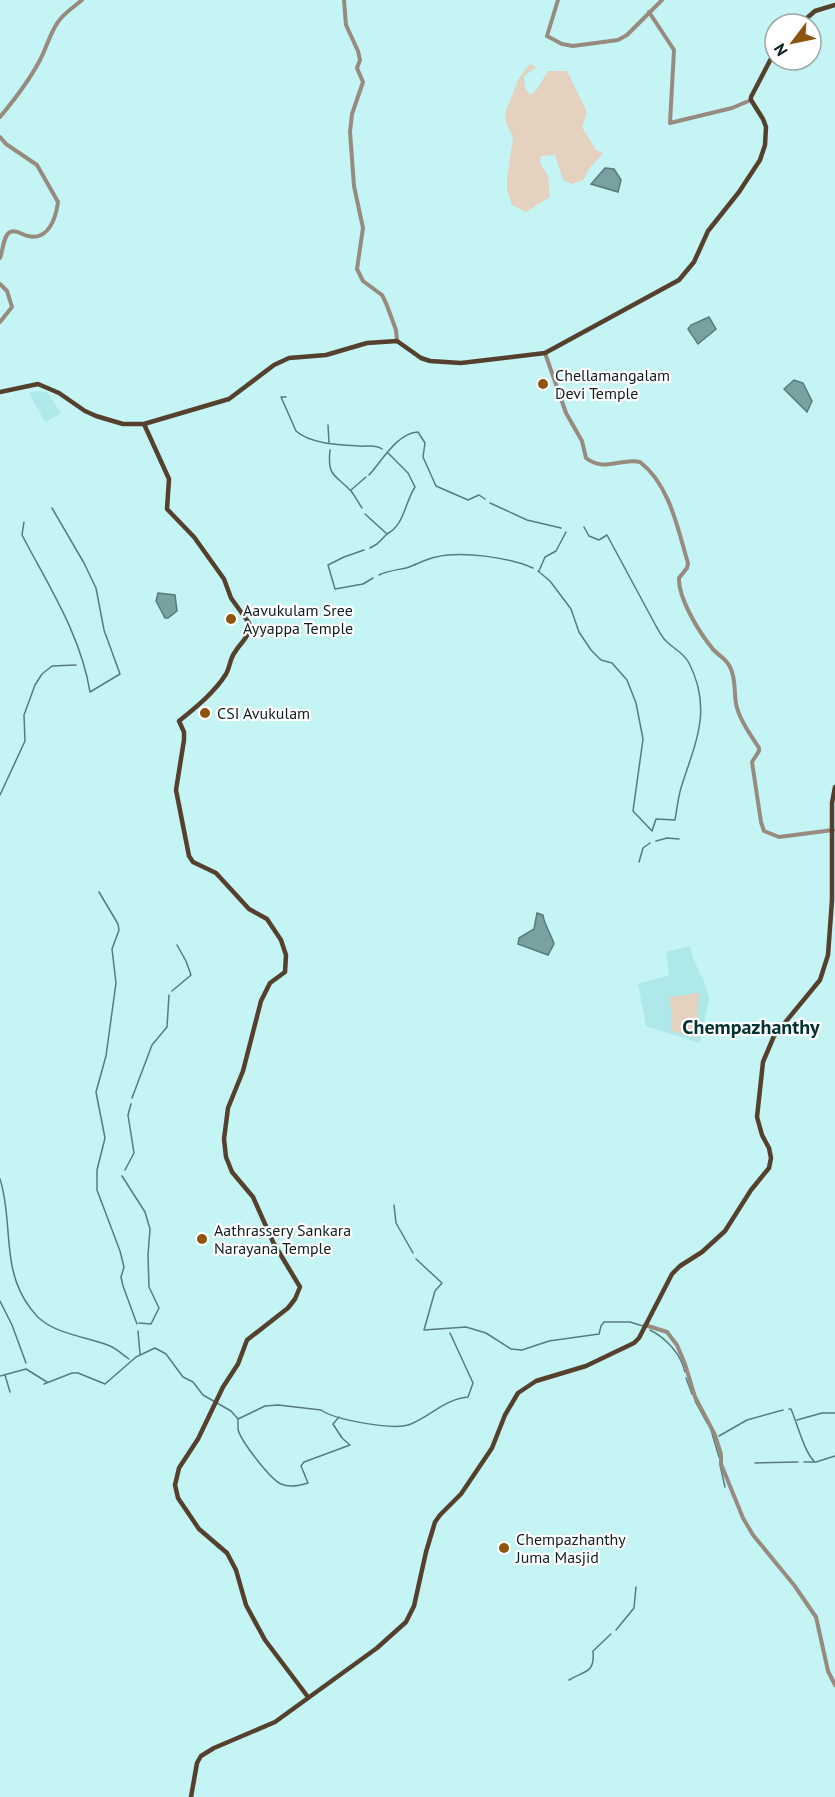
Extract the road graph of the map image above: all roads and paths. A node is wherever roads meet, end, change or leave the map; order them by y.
1 (82, 0) edge
2 (344, 0) edge
3 (558, 0) edge
4 (662, 0) edge
5 (835, 5) edge
6 (649, 12) junction
7 (814, 12) edge
8 (764, 72) edge
9 (751, 100) junction
10 (0, 117) edge
11 (0, 137) edge
12 (0, 258) edge
13 (0, 284) edge
14 (0, 322) edge
15 (397, 341) junction
16 (544, 353) junction
17 (0, 393) edge
18 (144, 424) junction
19 (835, 787) edge
20 (833, 830) junction
21 (645, 1325) junction
22 (835, 1685) edge
23 (308, 1697) junction
24 (191, 1797) edge

1 - 10 street
2 - 15 street
3 - 6 street
4 - 6 street
5 - 7 main road
6 - 9 street
8 - 9 main road
9 - 16 main road
11 - 12 street
13 - 14 street
15 - 16 main road
15 - 18 main road
16 - 20 street
17 - 18 main road
18 - 23 main road
19 - 20 main road
20 - 21 main road
21 - 22 street
21 - 23 main road
23 - 24 main road

